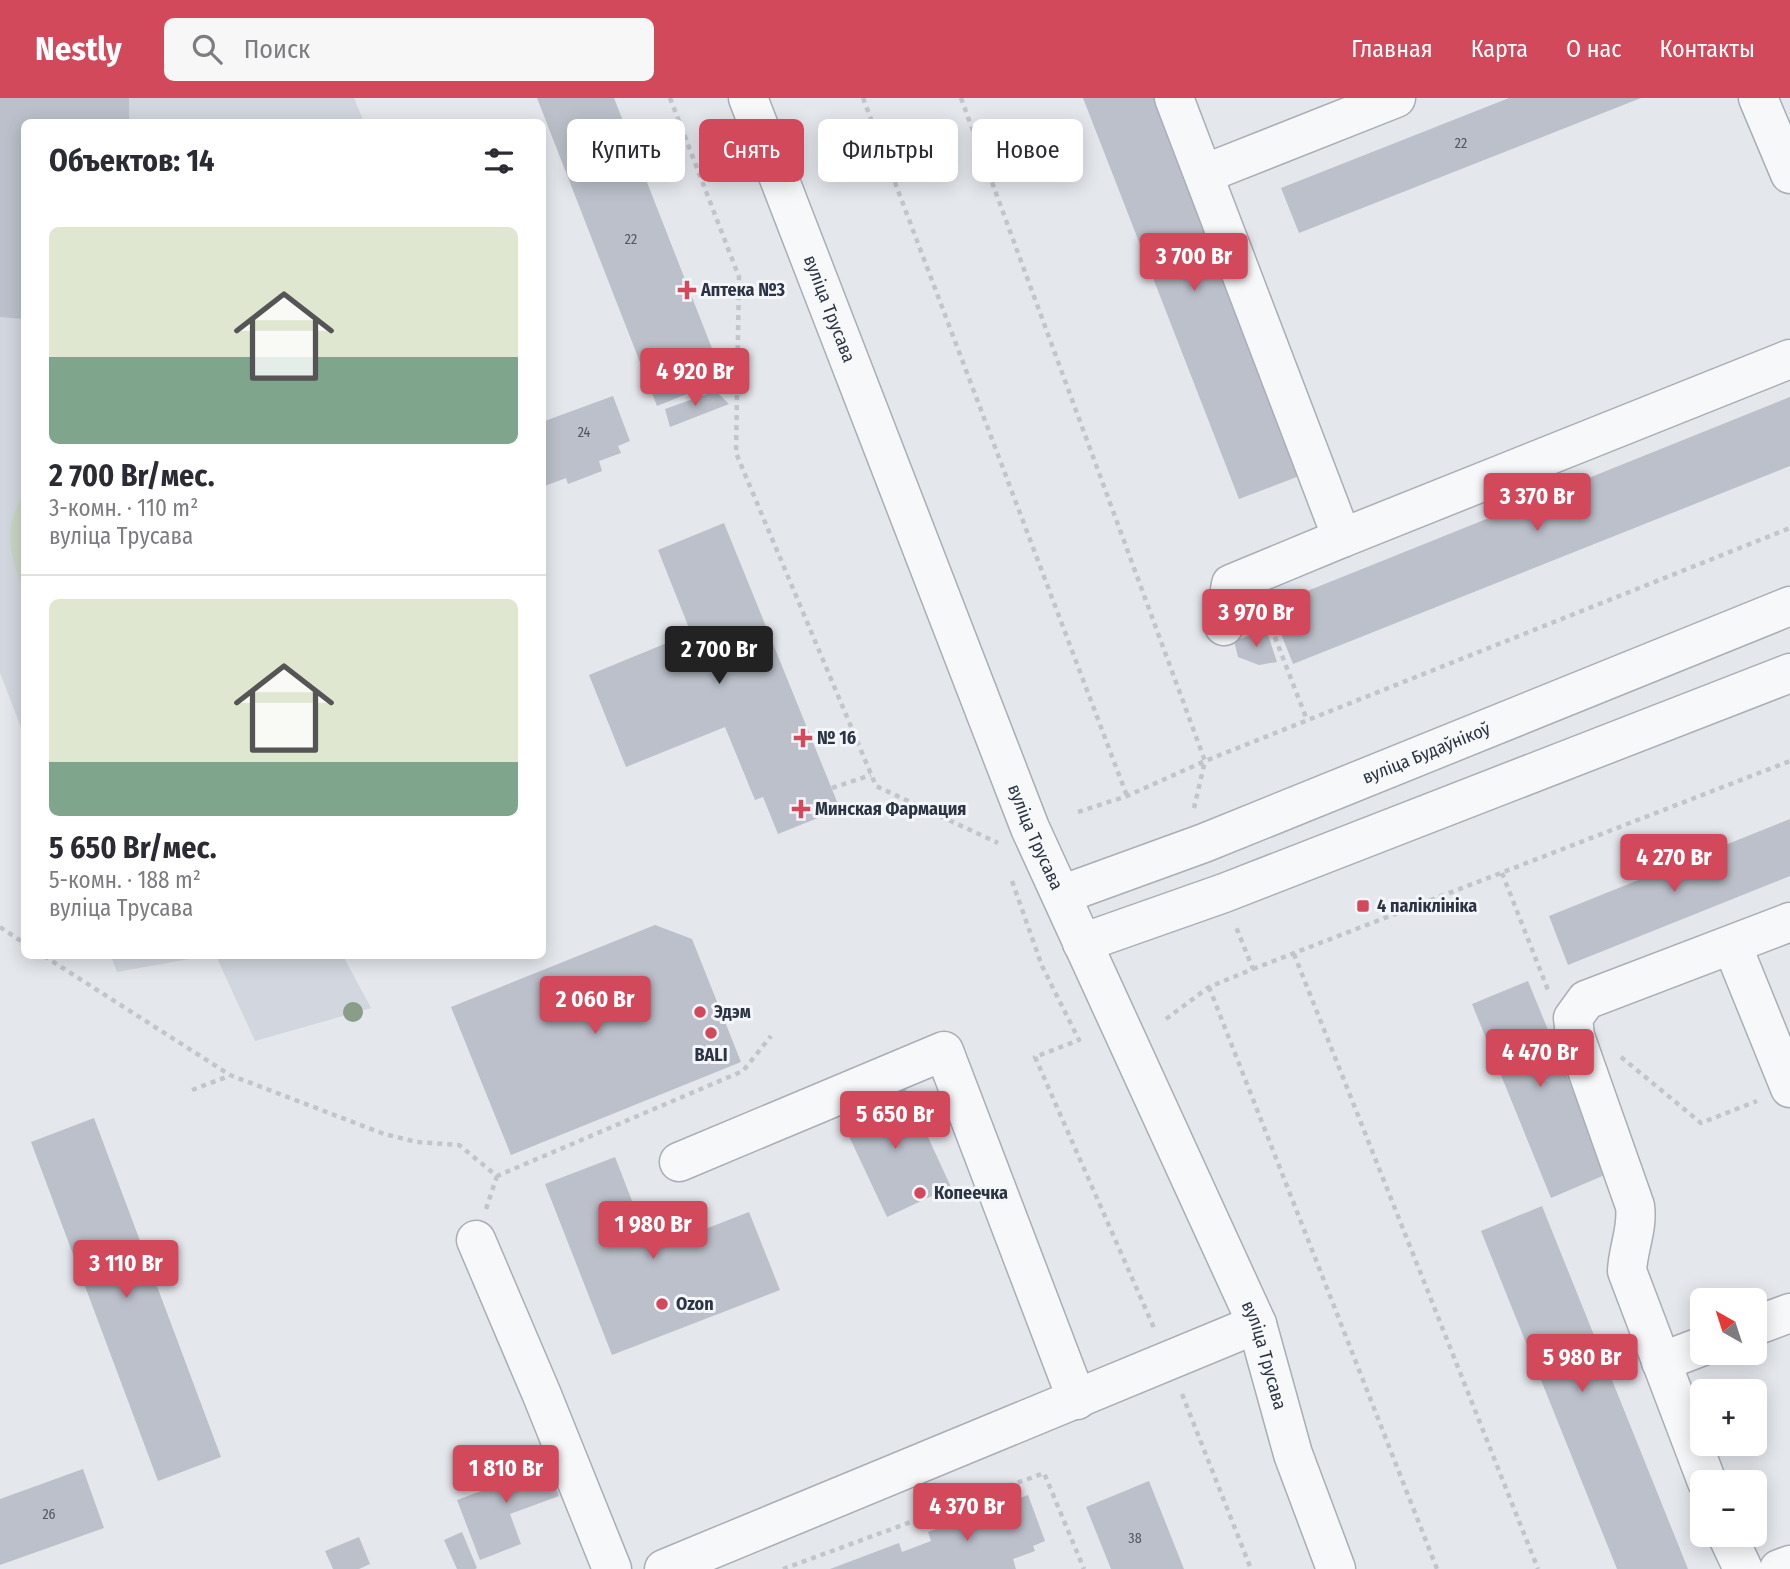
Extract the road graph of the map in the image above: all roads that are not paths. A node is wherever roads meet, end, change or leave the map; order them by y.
1 (748, 98) edge
2 (1174, 98) edge
3 (1396, 98) edge
4 (1758, 98) edge
5 (1204, 174) junction
6 (1790, 174) edge
7 (1790, 359) edge
8 (1342, 538) junction
9 (1790, 606) edge
10 (1224, 626) dead end
11 (1790, 673) edge
12 (1061, 895) junction
13 (1790, 922) edge
14 (1082, 943) junction
15 (1732, 945) junction
16 (1777, 1093) edge
17 (679, 1162) dead end
18 (476, 1240) dead end
19 (1790, 1313) edge
20 (1768, 1321) edge
21 (1257, 1324) junction
22 (1690, 1351) edge
23 (1661, 1362) junction
24 (1077, 1399) junction
25 (1702, 1470) edge
26 (1733, 1547) edge
27 (1790, 1565) edge
28 (612, 1569) edge
29 (664, 1569) edge
30 (1336, 1569) edge
31 (1743, 1569) edge
32 (1779, 1569) edge

1 - 12 street, вуліца Трусава
2 - 5 street
3 - 5 street
4 - 6 street
5 - 8 street
7 - 8 street
8 - 10 street
9 - 12 street, вуліца Будаўнікоў
11 - 14 street
12 - 14 street, вуліца Трусава
13 - 15 street
14 - 21 street, вуліца Трусава
15 - 16 street
15 - 23 street
17 - 24 street
18 - 28 street
19 - 20 street
21 - 24 street
21 - 30 street, вуліца Трусава
22 - 23 street
23 - 25 street
24 - 29 street
26 - 31 street
27 - 32 street

